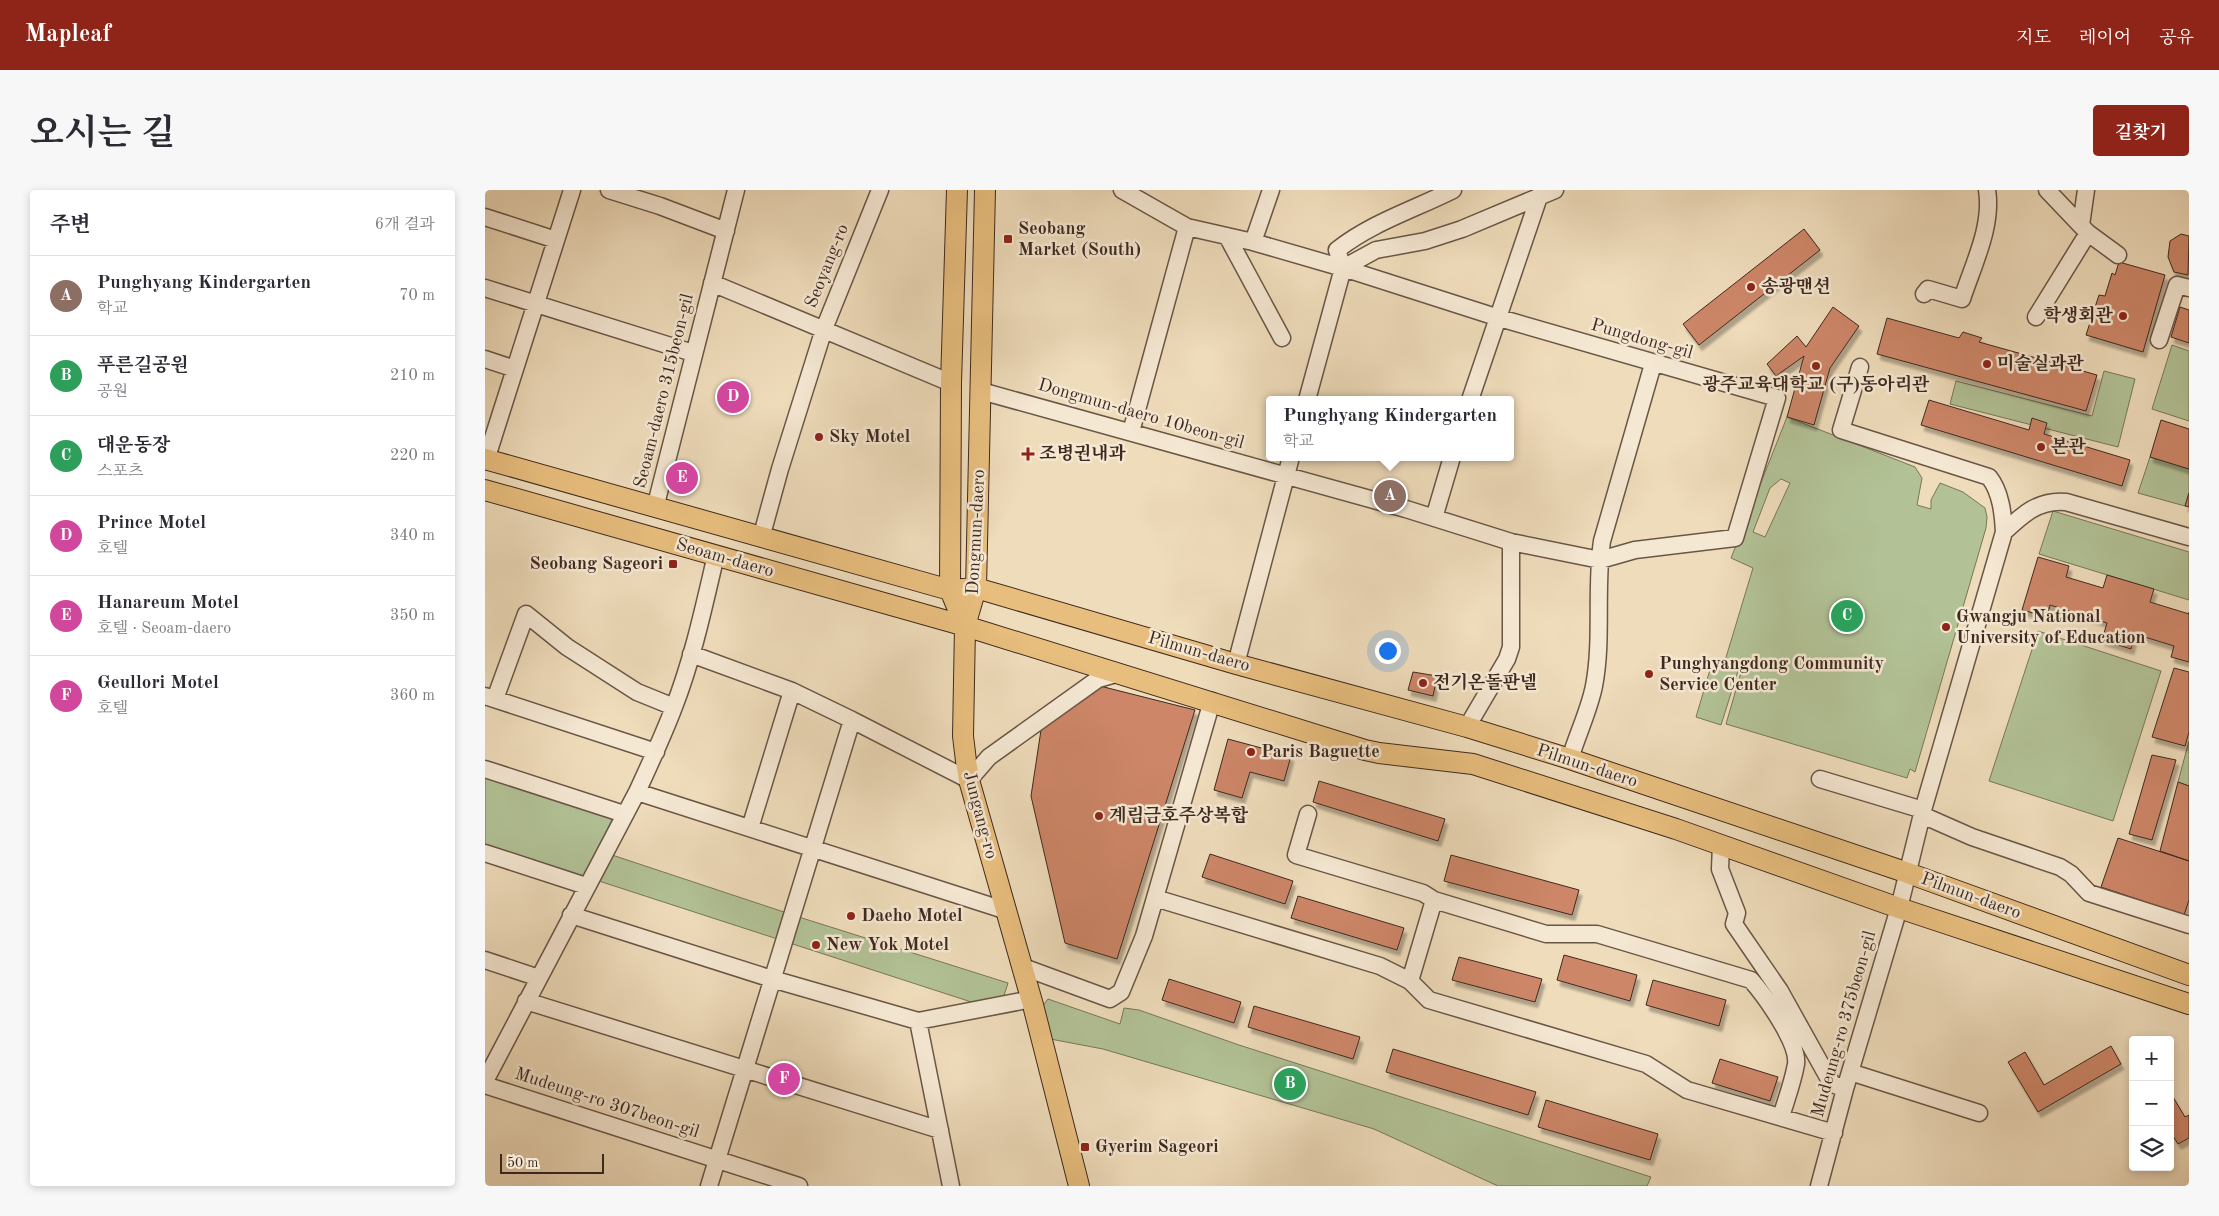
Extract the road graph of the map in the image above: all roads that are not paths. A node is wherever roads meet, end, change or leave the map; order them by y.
1 (572, 190) edge
2 (609, 190) edge
3 (736, 190) edge
4 (880, 190) edge
5 (957, 190) edge
6 (985, 190) edge
7 (1121, 190) edge
8 (1271, 190) edge
9 (1453, 190) edge
10 (1555, 190) edge
11 (1987, 190) edge
12 (2047, 190) edge
13 (2086, 190) edge
14 (1540, 194) edge
15 (485, 217) edge
16 (1187, 227) junction
17 (2084, 229) junction
18 (726, 231) junction
19 (1227, 236) junction
20 (555, 240) junction
21 (1253, 242) junction
22 (2118, 255) dead end
23 (1343, 268) junction
24 (712, 283) junction
25 (485, 288) edge
26 (2189, 288) edge
27 (1923, 294) dead end
28 (536, 304) junction
29 (1496, 317) junction
30 (2036, 317) dead end
31 (823, 329) junction
32 (1282, 338) dead end
33 (2159, 340) dead end
34 (693, 353) junction
35 (485, 359) edge
36 (1653, 364) junction
37 (1860, 367) dead end
38 (515, 368) junction
39 (951, 383) junction
40 (981, 391) junction
41 (1308, 396) edge
42 (1471, 396) edge
43 (1777, 398) joint
44 (1131, 432) junction
45 (485, 459) edge
46 (1290, 461) edge
47 (1452, 461) edge
48 (1286, 476) junction
49 (485, 490) edge
50 (655, 508) junction
51 (1434, 518) junction
52 (2004, 532) junction
53 (2189, 536) edge
54 (761, 538) junction
55 (1511, 542) junction
56 (716, 555) junction
57 (1600, 560) junction
58 (976, 588) junction
59 (950, 590) junction
60 (965, 626) junction
61 (691, 654) junction
62 (1236, 664) junction
63 (1119, 673) junction
64 (792, 691) junction
65 (490, 697) edge
66 (1212, 701) junction
67 (674, 707) junction
68 (852, 720) junction
69 (1467, 727) junction
70 (656, 752) junction
71 (1570, 759) junction
72 (485, 769) edge
73 (1820, 779) dead end
74 (969, 780) junction
75 (637, 792) junction
76 (1923, 812) junction
77 (624, 814) junction
78 (1309, 814) dead end
79 (750, 828) junction
80 (1721, 844) junction
81 (813, 848) junction
82 (485, 853) edge
83 (1908, 873) junction
84 (586, 886) junction
85 (1155, 898) junction
86 (1434, 900) junction
87 (1899, 908) junction
88 (1007, 911) junction
89 (571, 914) junction
90 (2189, 925) edge
91 (485, 960) edge
92 (1023, 967) junction
93 (2189, 975) edge
94 (539, 978) junction
95 (772, 979) junction
96 (1410, 982) junction
97 (1032, 999) junction
98 (526, 1001) junction
99 (2189, 1004) edge
100 (918, 1020) junction
101 (745, 1069) junction
102 (1850, 1072) junction
103 (486, 1076) edge
104 (1845, 1089) junction
105 (1979, 1113) dead end
106 (1781, 1117) junction
107 (940, 1130) junction
108 (1834, 1132) junction
109 (717, 1159) junction
110 (709, 1186) edge
111 (799, 1186) edge
112 (951, 1186) edge
113 (1079, 1186) edge
114 (1819, 1186) edge

1 - 20 street
2 - 18 street
3 - 18 street, Seoam-daero 315beon-gil
4 - 31 street, Seoyang-ro
5 - 39 main road, Dongmun-daero
6 - 40 main road, Dongmun-daero
7 - 16 street, Pungdong-gil
8 - 21 street
9 - 23 street
10 - 14 street
11 - 27 street
12 - 17 street
13 - 17 street
14 - 23 street
14 - 29 street
15 - 20 street
16 - 19 street, Pungdong-gil
16 - 44 street
17 - 22 street
17 - 30 street
18 - 24 street, Seoam-daero 315beon-gil
19 - 21 street, Pungdong-gil
19 - 32 street
20 - 28 street
21 - 23 street, Pungdong-gil
23 - 29 street, Pungdong-gil
23 - 41 street
24 - 31 street, Seoam-daero 315beon-gil
24 - 34 street, Seoam-daero 315beon-gil
25 - 28 street
26 - 33 street
28 - 34 street
28 - 38 street
29 - 36 street, Pungdong-gil
29 - 42 street
31 - 39 street
31 - 54 street, Seoam-daero
34 - 50 street, Seoam-daero 315beon-gil
35 - 38 street
36 - 43 street, Pungdong-gil
36 - 57 street
37 - 52 street
38 - 45 street
39 - 59 main road, Dongmun-daero
40 - 44 street, Dongmun-daero 10beon-gil
40 - 58 main road, Dongmun-daero
43 - 57 street, Dongmun-daero 10beon-gil
44 - 48 street, Dongmun-daero 10beon-gil
45 - 50 main road, Seoam-daero
46 - 48 street
47 - 51 street
48 - 51 street, Dongmun-daero 10beon-gil
48 - 62 street
49 - 56 main road, Seoam-daero
50 - 54 main road, Seoam-daero
51 - 55 street, Dongmun-daero 10beon-gil
52 - 53 street
52 - 76 street, Mudeung-ro 375beon-gil
54 - 59 main road, Seoam-daero
55 - 57 street, Dongmun-daero 10beon-gil
55 - 69 street
56 - 60 main road, Seoam-daero
56 - 61 street, Mudeung-ro 307beon-gil
57 - 71 street
58 - 59 main road, Seoam-daero
58 - 60 main road, Dongmun-daero
58 - 62 main road, Pilmun-daero
59 - 60 main road, Dongmun-daero
60 - 63 main road, Pilmun-daero
60 - 74 main road, Jungang-ro
61 - 64 street
61 - 67 street, Mudeung-ro 307beon-gil
62 - 69 main road, Pilmun-daero
63 - 66 main road, Pilmun-daero
63 - 74 street
64 - 68 street
64 - 79 street
65 - 67 street
65 - 70 street
66 - 80 main road, Pilmun-daero
66 - 85 street
67 - 70 street, Mudeung-ro 307beon-gil
68 - 74 street
68 - 81 street
69 - 71 main road, Pilmun-daero
70 - 75 street, Mudeung-ro 307beon-gil
71 - 83 main road, Pilmun-daero
72 - 77 street
73 - 76 street
74 - 88 main road, Jungang-ro
75 - 77 street, Mudeung-ro 307beon-gil
75 - 79 street
76 - 83 street, Mudeung-ro 375beon-gil
76 - 90 street
77 - 84 street, Mudeung-ro 307beon-gil
78 - 86 street
79 - 81 street
80 - 87 main road, Pilmun-daero
80 - 104 street
81 - 88 street
81 - 95 street
82 - 84 street
83 - 87 street, Mudeung-ro 375beon-gil
83 - 93 main road, Pilmun-daero
84 - 89 street, Mudeung-ro 307beon-gil
85 - 92 street
85 - 96 street
86 - 96 street
86 - 106 street
87 - 99 main road, Pilmun-daero
87 - 102 street, Mudeung-ro 375beon-gil
88 - 92 main road, Jungang-ro
89 - 94 street, Mudeung-ro 307beon-gil
89 - 95 street
91 - 94 street
92 - 97 main road, Jungang-ro
94 - 98 street, Mudeung-ro 307beon-gil
95 - 100 street
95 - 101 street
96 - 106 street
97 - 100 street
97 - 113 main road, Jungang-ro
98 - 101 street
98 - 103 street, Mudeung-ro 307beon-gil
100 - 107 street
101 - 107 street
101 - 109 street
102 - 104 street, Mudeung-ro 375beon-gil
102 - 105 street
103 - 109 street, Mudeung-ro 307beon-gil
104 - 108 street, Mudeung-ro 375beon-gil
106 - 108 street
107 - 112 street
108 - 114 street, Mudeung-ro 375beon-gil
109 - 110 street
109 - 111 street, Mudeung-ro 307beon-gil

